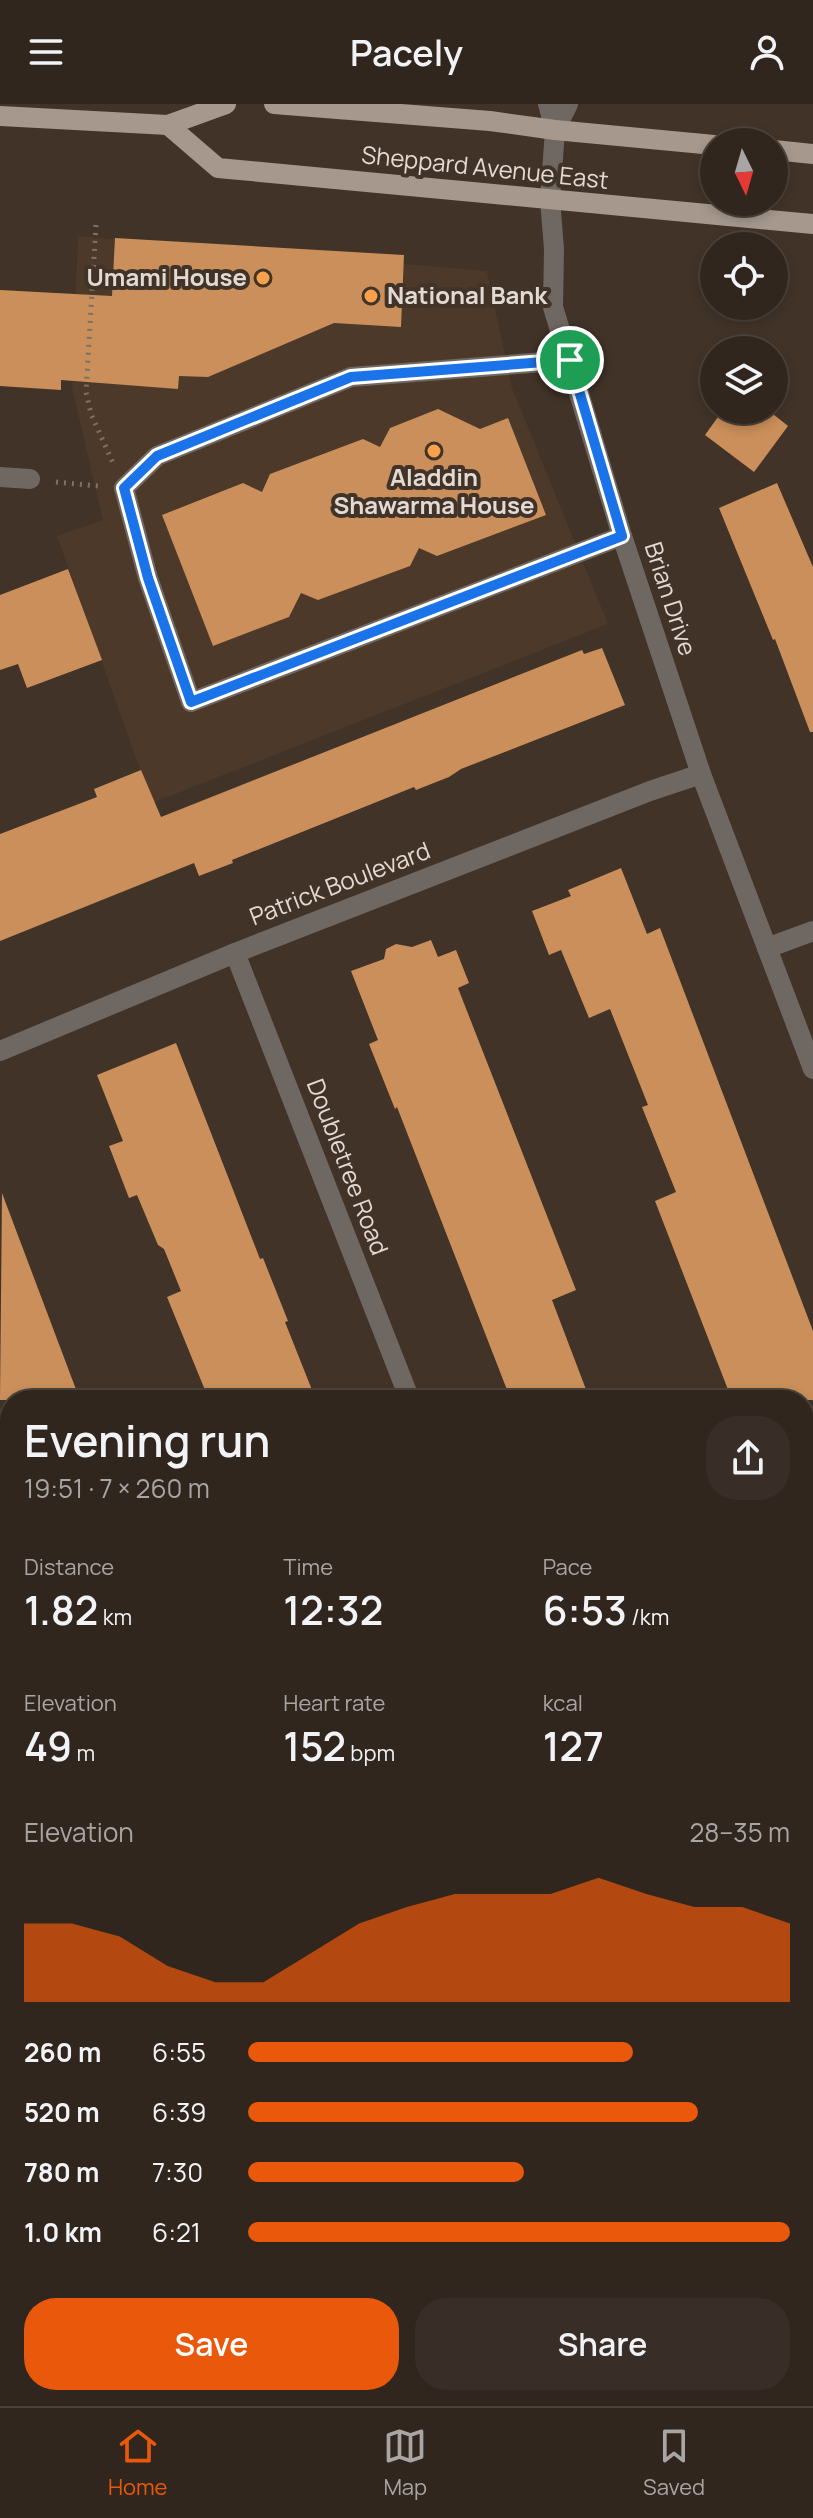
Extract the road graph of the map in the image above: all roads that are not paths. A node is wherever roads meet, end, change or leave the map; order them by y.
1 (226, 104) edge
2 (274, 104) edge
3 (548, 104) edge
4 (568, 104) edge
5 (0, 116) edge
6 (168, 125) junction
7 (555, 130) junction
8 (700, 144) edge
9 (788, 151) edge
10 (813, 154) edge
11 (550, 200) junction
12 (813, 224) edge
13 (570, 360) junction
14 (0, 477) edge
15 (30, 479) road end
16 (622, 536) junction
17 (701, 774) junction
18 (813, 931) edge
19 (767, 948) junction
20 (235, 953) junction
21 (0, 1051) edge
22 (813, 1069) edge
23 (406, 1390) edge

1 - 6 main road
2 - 7 main road, Sheppard Avenue East
3 - 7 street
4 - 7 street
5 - 6 main road
6 - 11 main road, Sheppard Avenue East
7 - 8 main road, Sheppard Avenue East
7 - 11 street, Brian Drive
9 - 10 main road
11 - 12 main road, Sheppard Avenue East
11 - 13 street, Brian Drive
13 - 16 street, Brian Drive
13 - 16 street
14 - 15 street
16 - 17 street, Brian Drive
17 - 19 street, Brian Drive
17 - 20 street, Patrick Boulevard
18 - 19 street
19 - 22 street, Brian Drive
20 - 21 street, Patrick Boulevard
20 - 23 street, Doubletree Road

